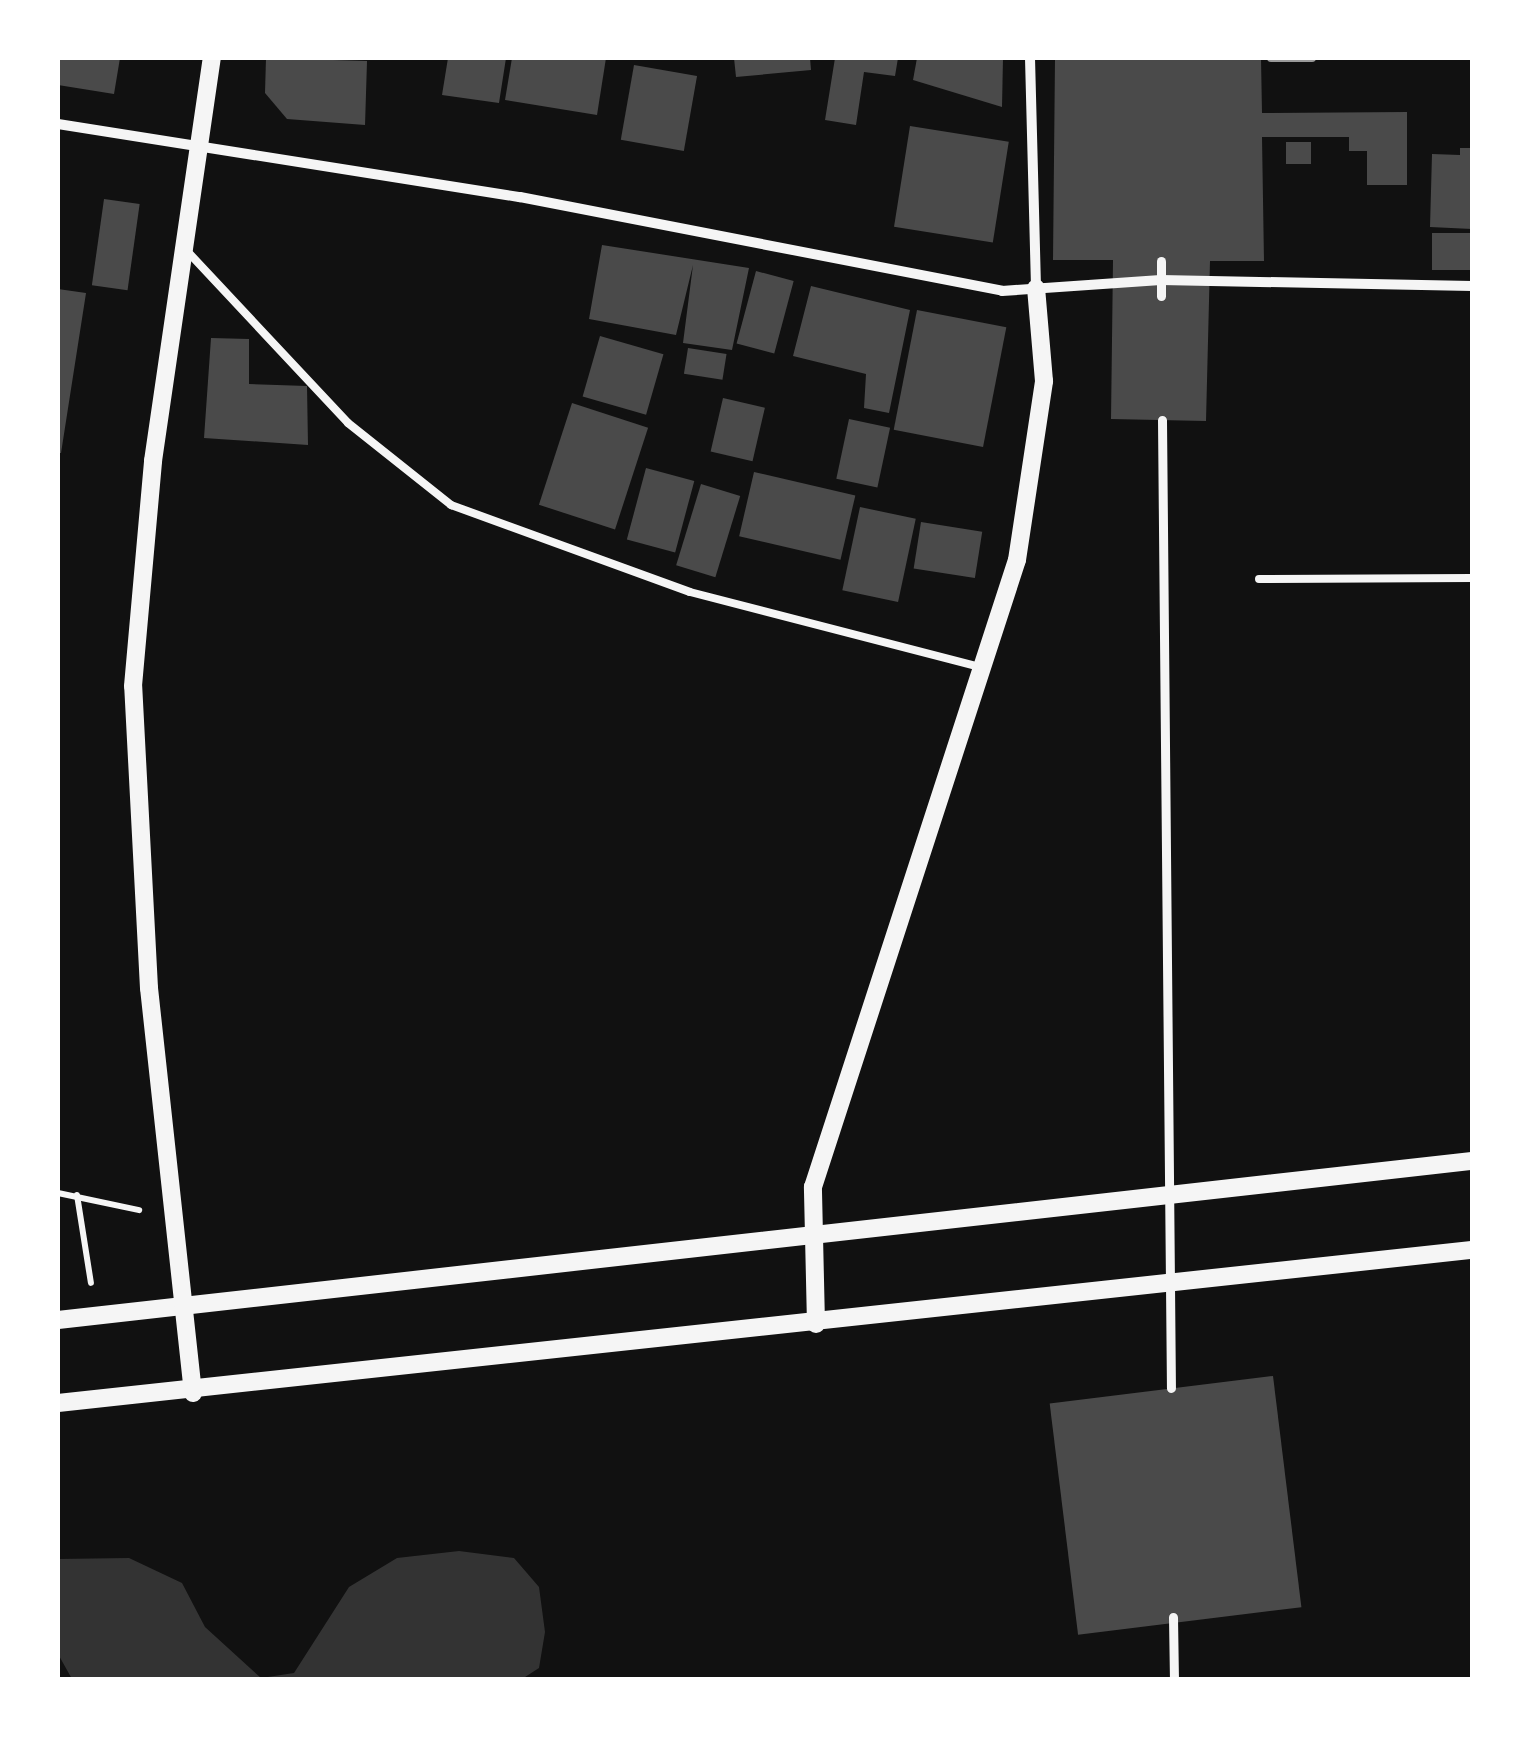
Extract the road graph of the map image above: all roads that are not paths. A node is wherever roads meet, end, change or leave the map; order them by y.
1 (212, 58) edge
2 (1030, 58) edge
3 (58, 124) edge
4 (197, 145) junction
5 (181, 245) junction
6 (1161, 261) dead end
7 (1161, 280) junction
8 (1472, 286) edge
9 (1036, 288) junction
10 (1161, 296) dead end
11 (1162, 420) dead end
12 (1472, 578) edge
13 (1259, 579) dead end
14 (986, 668) junction
15 (1472, 1160) edge
16 (814, 1235) junction
17 (1472, 1250) edge
18 (183, 1306) junction
19 (58, 1320) edge
20 (816, 1324) junction
21 (1171, 1388) dead end
22 (193, 1392) junction
23 (58, 1403) edge
24 (1173, 1618) dead end
25 (1174, 1680) edge

1 - 4 street
2 - 9 street
3 - 4 street
4 - 5 street
4 - 9 street
5 - 14 lane
5 - 18 street
6 - 7 street
7 - 8 street
7 - 9 street
7 - 10 street
9 - 14 street
11 - 21 street
12 - 13 lane
14 - 16 street
15 - 16 street
16 - 18 street
16 - 20 street
17 - 20 street
18 - 19 street
18 - 22 street
20 - 22 street
22 - 23 street
24 - 25 street

